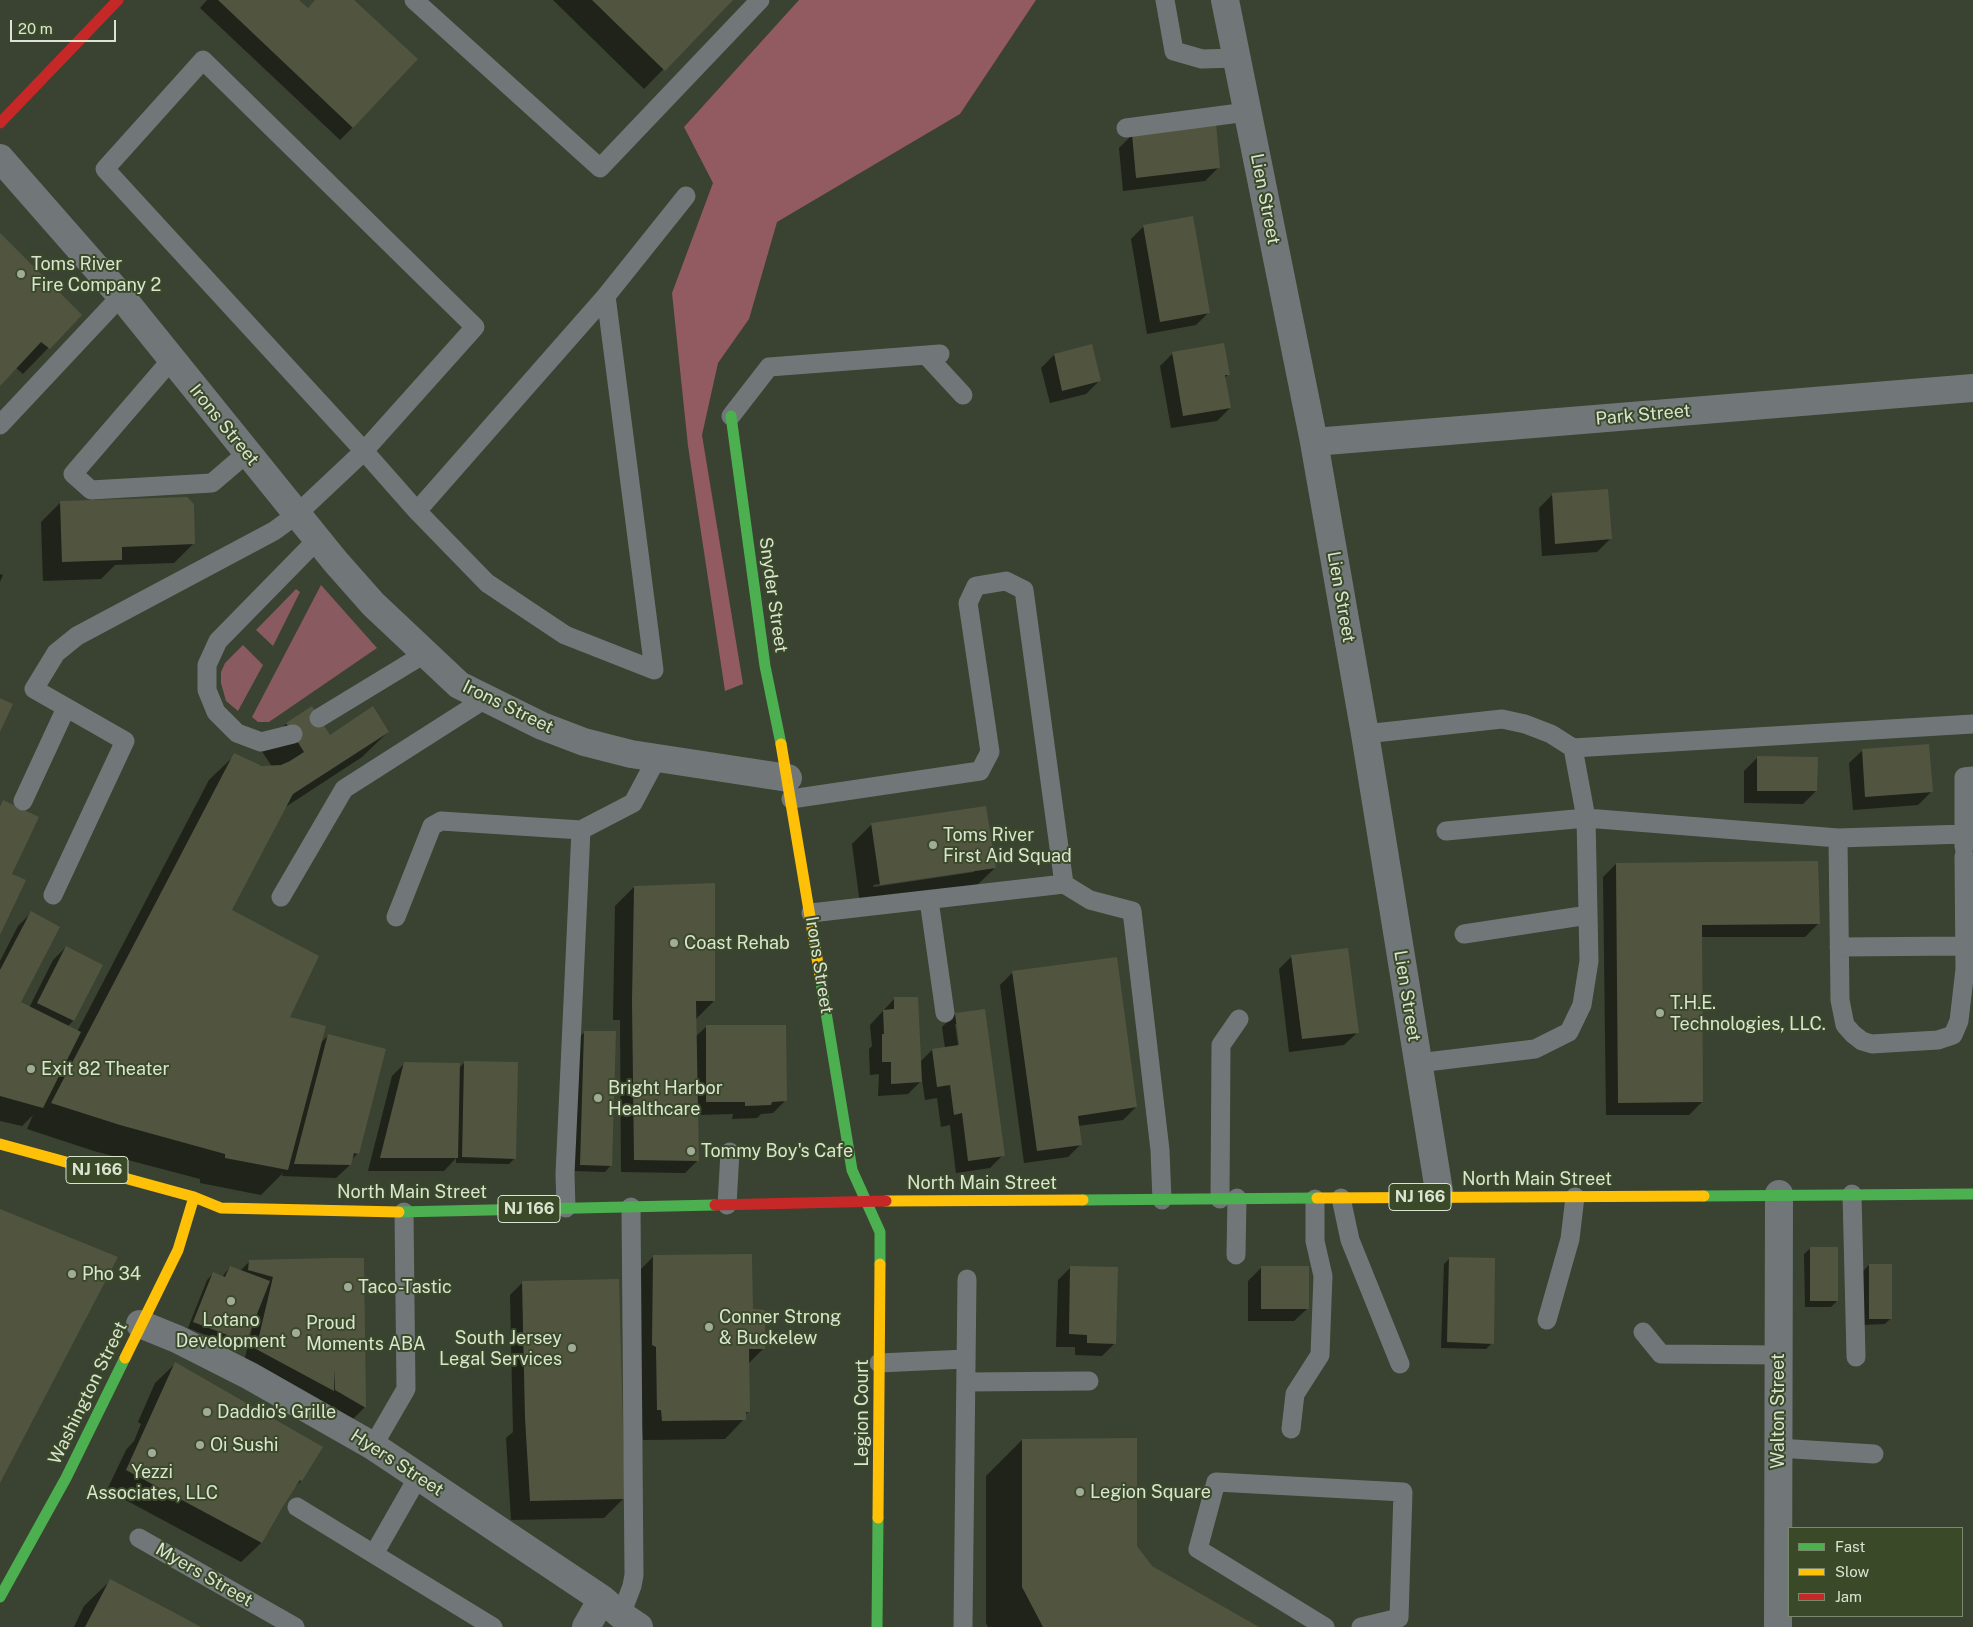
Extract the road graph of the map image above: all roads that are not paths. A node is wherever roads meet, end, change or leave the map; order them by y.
1 (118, 0) edge
2 (414, 0) edge
3 (760, 0) edge
4 (1165, 0) edge
5 (1225, 0) edge
6 (1236, 58) junction
7 (1247, 112) junction
8 (0, 123) edge
9 (1126, 128) dead end
10 (0, 158) edge
11 (686, 196) dead end
12 (121, 296) junction
13 (606, 296) junction
14 (172, 359) junction
15 (1973, 388) edge
16 (963, 394) dead end
17 (730, 416) joint
18 (0, 425) edge
19 (1314, 442) junction
20 (364, 451) junction
21 (247, 453) junction
22 (417, 512) junction
23 (296, 515) junction
24 (317, 540) junction
25 (426, 653) junction
26 (485, 699) junction
27 (66, 708) junction
28 (319, 718) dead end
29 (1973, 724) edge
30 (292, 734) dead end
31 (1365, 734) junction
32 (1574, 748) junction
33 (658, 758) junction
34 (1973, 776) edge
35 (790, 788) junction
36 (23, 802) dead end
37 (1586, 818) junction
38 (581, 830) junction
39 (1446, 831) dead end
40 (1965, 834) junction
41 (1838, 838) junction
42 (1969, 857) edge
43 (1064, 884) junction
44 (53, 895) dead end
45 (281, 897) dead end
46 (929, 900) junction
47 (811, 913) junction
48 (1588, 915) junction
49 (396, 917) dead end
50 (1464, 934) dead end
51 (1839, 946) junction
52 (1964, 946) junction
53 (944, 1013) dead end
54 (1239, 1019) dead end
55 (1418, 1063) junction
56 (0, 1144) edge
57 (730, 1152) dead end
58 (1779, 1194) junction
59 (1852, 1194) junction
60 (1973, 1194) edge
61 (194, 1197) junction
62 (1440, 1197) junction
63 (1575, 1197) junction
64 (1341, 1198) junction
65 (1229, 1199) junction
66 (1315, 1199) junction
67 (1162, 1200) junction
68 (867, 1202) junction
69 (728, 1205) junction
70 (631, 1207) junction
71 (566, 1208) junction
72 (404, 1212) junction
73 (1236, 1255) dead end
74 (967, 1280) dead end
75 (1547, 1320) dead end
76 (140, 1324) junction
77 (1643, 1332) dead end
78 (1778, 1355) junction
79 (1856, 1357) dead end
80 (966, 1360) junction
81 (880, 1363) junction
82 (1400, 1364) dead end
83 (1089, 1381) dead end
84 (966, 1382) junction
85 (1291, 1429) dead end
86 (373, 1446) junction
87 (1778, 1448) junction
88 (1874, 1454) dead end
89 (418, 1477) junction
90 (297, 1508) dead end
91 (139, 1538) dead end
92 (374, 1554) junction
93 (0, 1597) edge
94 (621, 1614) edge
95 (295, 1627) edge
96 (493, 1627) edge
97 (586, 1627) edge
98 (878, 1627) edge
99 (963, 1627) edge
100 (1325, 1627) edge
101 (1361, 1627) edge
102 (1778, 1627) edge

1 - 8 main road
2 - 3 lane
4 - 6 lane
5 - 6 street, Lien Street
6 - 7 street, Lien Street
7 - 9 lane
7 - 19 street, Lien Street
10 - 12 street, Irons Street
11 - 13 lane
12 - 14 street, Irons Street
12 - 18 lane
13 - 22 lane
13 - 22 lane
14 - 21 street, Irons Street
14 - 21 lane
15 - 19 street, Park Street
16 - 17 lane
17 - 35 main road, Snyder Street
19 - 31 street, Lien Street
20 - 20 lane
20 - 22 lane
20 - 23 lane
21 - 23 street, Irons Street
23 - 24 street, Irons Street
23 - 27 lane
24 - 25 street, Irons Street
24 - 30 lane
25 - 26 street, Irons Street
25 - 28 lane
26 - 33 street, Irons Street
26 - 45 lane
27 - 36 lane
27 - 44 lane
29 - 32 lane
31 - 32 lane
31 - 55 street, Lien Street
32 - 37 lane
33 - 35 street, Irons Street
33 - 38 lane
34 - 40 lane
35 - 43 lane
35 - 47 main road, Irons Street
37 - 39 lane
37 - 41 lane
37 - 48 lane
38 - 49 lane
38 - 71 lane
40 - 41 lane
40 - 42 lane
41 - 51 lane
42 - 52 lane
43 - 46 lane
43 - 67 lane
46 - 47 lane
46 - 53 lane
47 - 68 main road, Irons Street
48 - 50 lane
48 - 55 lane
51 - 52 lane
51 - 52 lane
54 - 65 lane
55 - 62 street, Lien Street
56 - 61 main road, North Main Street / NJ 166
57 - 69 lane
58 - 59 main road, North Main Street / NJ 166
58 - 63 main road, North Main Street / NJ 166
58 - 78 street, Walton Street
59 - 60 main road, North Main Street / NJ 166
59 - 79 lane
61 - 72 main road, North Main Street / NJ 166
61 - 76 main road, Washington Street
62 - 63 main road, North Main Street / NJ 166
62 - 64 main road, North Main Street / NJ 166
63 - 75 lane
64 - 66 main road, North Main Street / NJ 166
64 - 82 lane
65 - 66 main road, North Main Street / NJ 166
65 - 67 main road, North Main Street / NJ 166
65 - 73 lane
66 - 85 lane
67 - 68 main road, North Main Street / NJ 166
68 - 69 main road, North Main Street / NJ 166
68 - 81 main road, Legion Court
69 - 70 main road, North Main Street / NJ 166
70 - 71 main road, North Main Street / NJ 166
70 - 94 lane
71 - 72 main road, North Main Street / NJ 166
72 - 86 lane
74 - 80 lane
76 - 86 street, Hyers Street
76 - 93 main road, Washington Street
77 - 78 lane
78 - 87 street, Walton Street
80 - 81 lane
80 - 84 lane
81 - 98 main road, Legion Court
83 - 84 lane
84 - 99 lane
86 - 89 street, Hyers Street
87 - 88 lane
87 - 102 street, Walton Street
89 - 92 lane
89 - 94 street, Hyers Street
90 - 92 lane
91 - 95 lane, Myers Street
92 - 96 lane
94 - 97 street
100 - 101 lane

